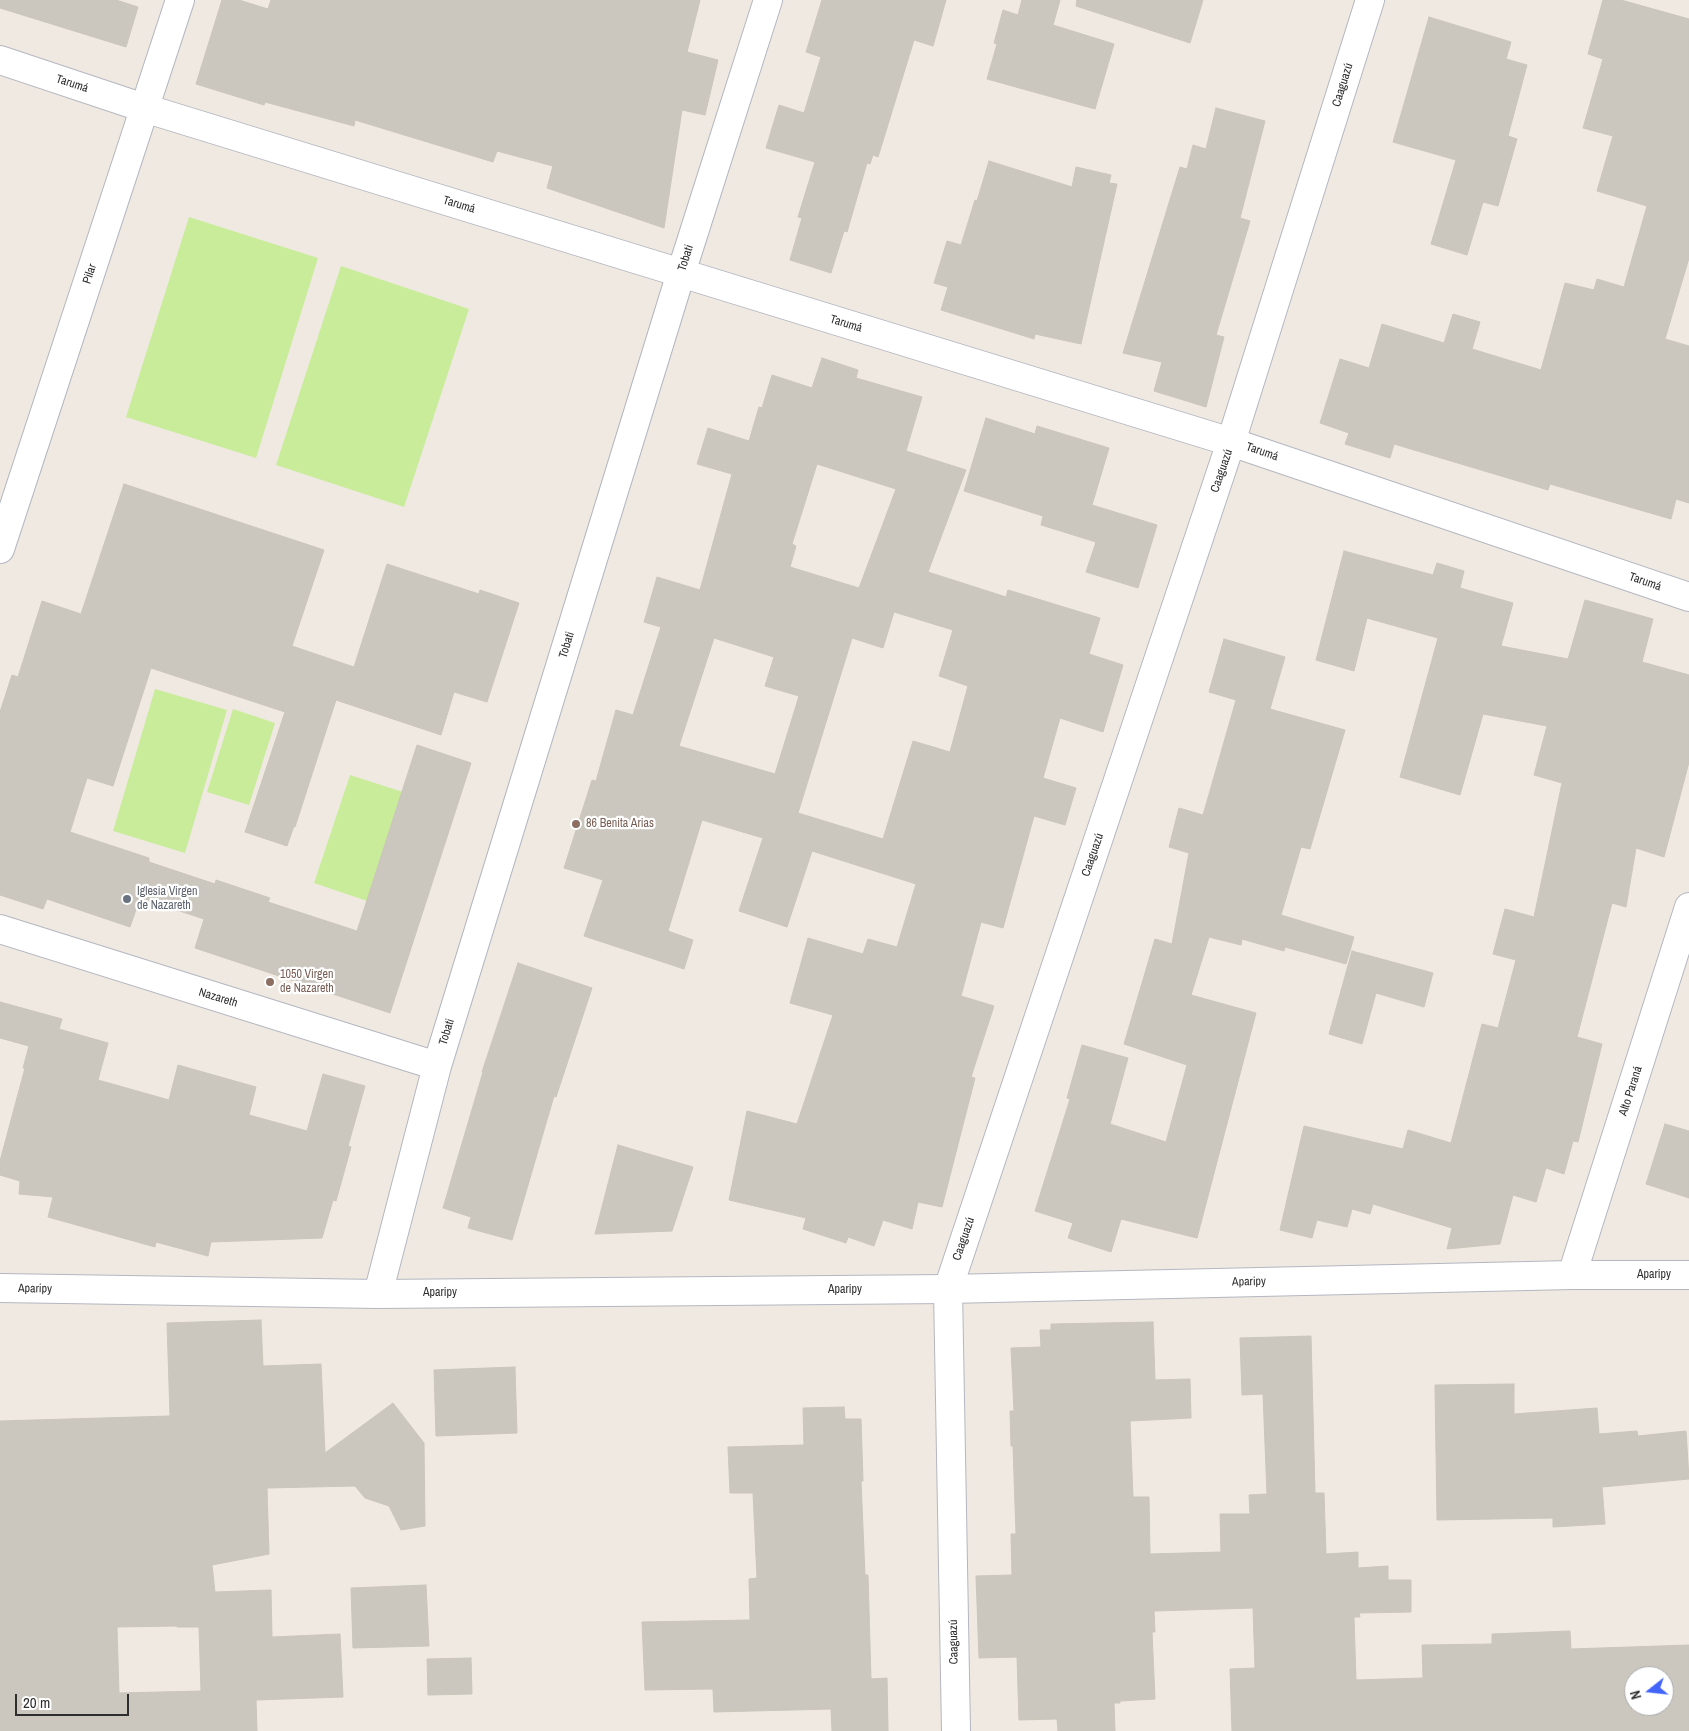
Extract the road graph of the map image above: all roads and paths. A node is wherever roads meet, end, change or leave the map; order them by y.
1 (180, 0) edge
2 (768, 0) edge
3 (1370, 0) edge
4 (0, 60) edge
5 (144, 108) junction
6 (681, 273) junction
7 (1232, 442) junction
8 (0, 549) edge
9 (1689, 597) edge
10 (1689, 907) edge
11 (0, 929) edge
12 (437, 1066) junction
13 (1572, 1275) junction
14 (1689, 1275) edge
15 (0, 1288) edge
16 (948, 1289) junction
17 (378, 1294) junction
18 (956, 1731) edge

1 - 5 street, Pilar
2 - 6 street, Tobati
3 - 7 street, Caaguazú
4 - 5 street, Tarumá
5 - 6 street, Tarumá
5 - 8 street, Pilar
6 - 7 street, Tarumá
6 - 12 street, Tobati
7 - 9 street, Tarumá
7 - 16 street, Caaguazú
10 - 13 street, Alto Paraná
11 - 12 street, Nazareth
12 - 17 street, Tobati
13 - 14 street, Aparipy
13 - 16 street, Aparipy
15 - 17 street, Aparipy
16 - 17 street, Aparipy
16 - 18 street, Caaguazú

